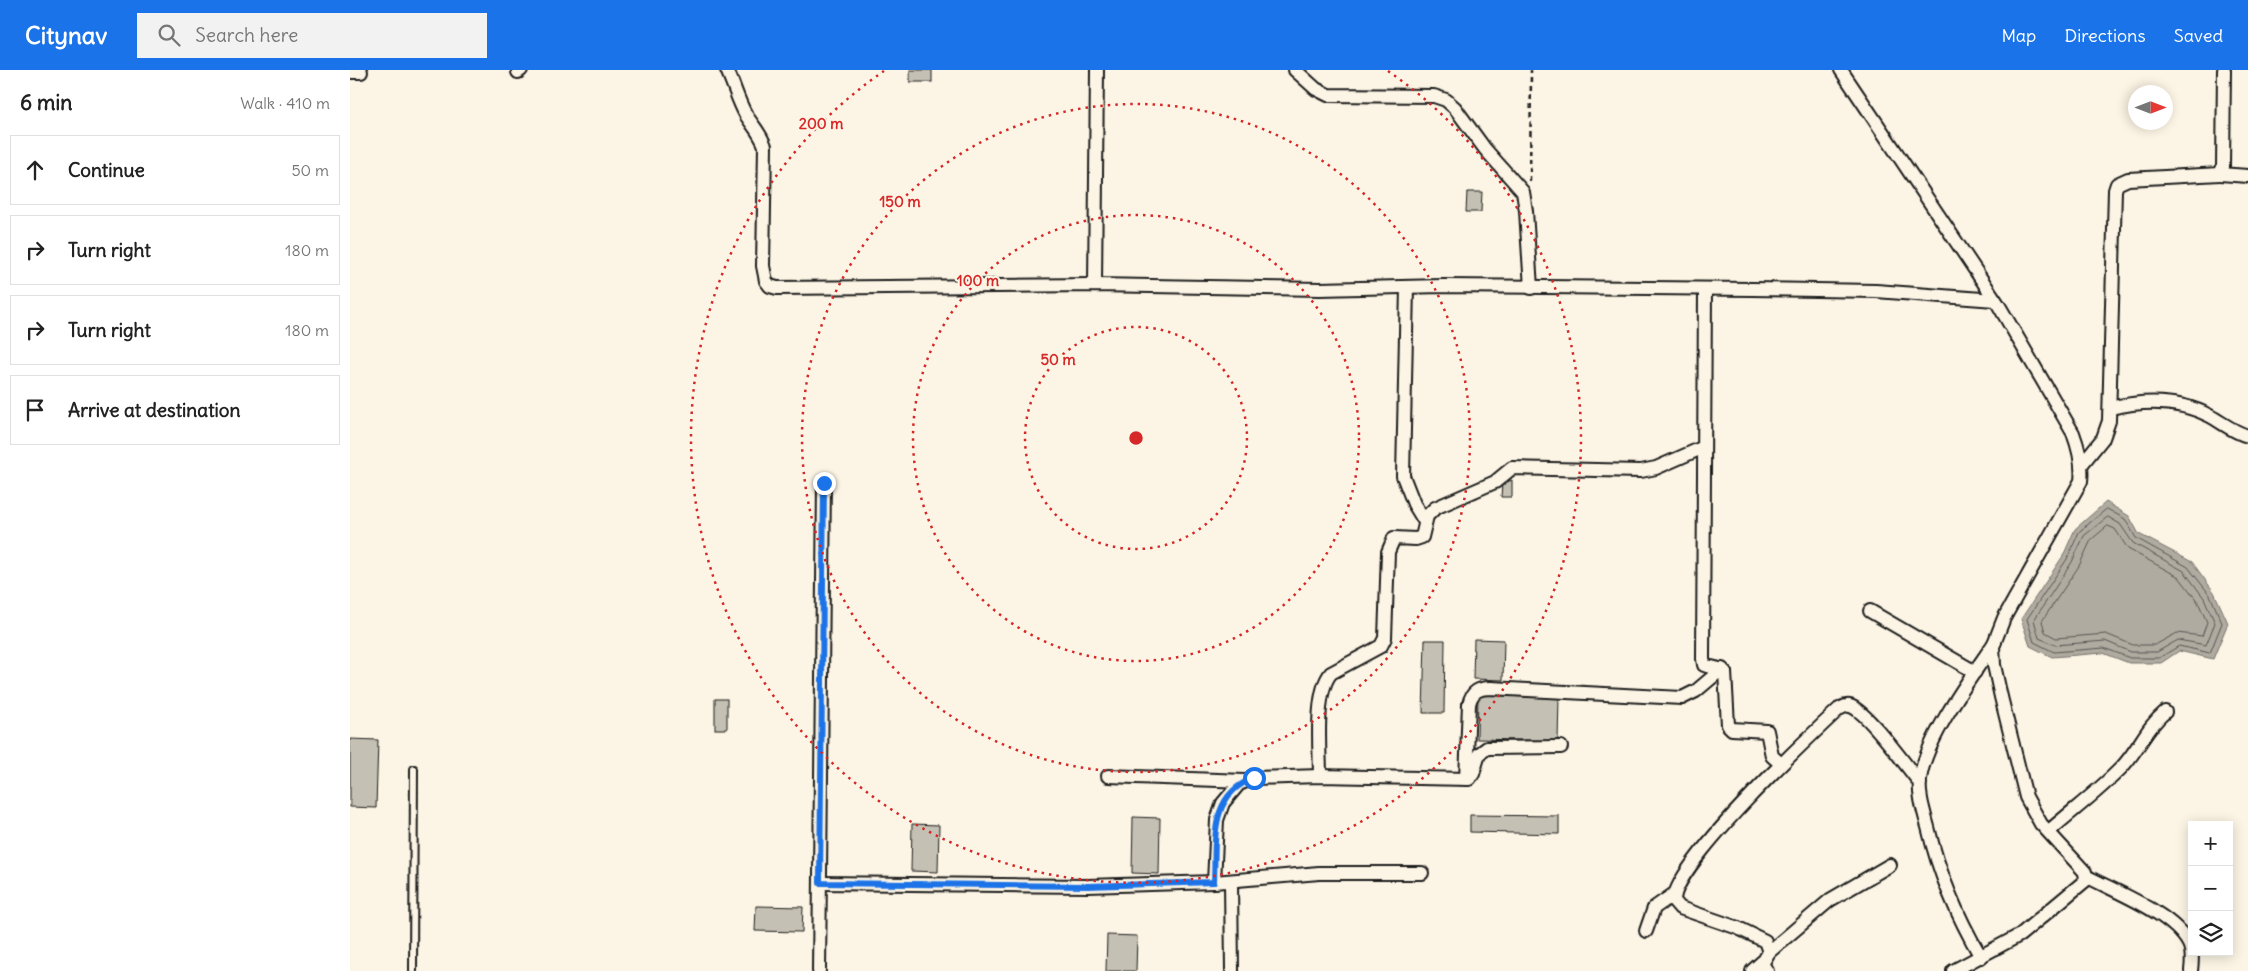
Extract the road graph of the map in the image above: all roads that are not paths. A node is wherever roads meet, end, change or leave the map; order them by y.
1 (727, 70) edge
2 (1097, 70) edge
3 (1295, 70) edge
4 (1841, 70) edge
5 (2224, 70) edge
6 (2220, 174) junction
7 (2248, 176) edge
8 (1095, 285) junction
9 (1406, 287) junction
10 (1531, 288) junction
11 (1705, 289) junction
12 (1995, 300) junction
13 (2110, 408) junction
14 (2248, 436) edge
15 (1704, 447) junction
16 (2082, 464) junction
17 (824, 483) dead end
18 (1425, 522) junction
19 (1870, 611) dead end
20 (1995, 642) junction
21 (1722, 669) junction
22 (1975, 672) junction
23 (2165, 712) dead end
24 (1561, 747) dead end
25 (1781, 764) junction
26 (414, 769) dead end
27 (1108, 776) dead end
28 (1320, 776) junction
29 (1466, 779) junction
30 (1245, 781) junction
31 (1920, 783) junction
32 (2049, 832) junction
33 (1890, 865) dead end
34 (1422, 873) dead end
35 (2086, 876) junction
36 (1231, 881) junction
37 (1214, 882) junction
38 (820, 883) junction
39 (1674, 894) junction
40 (1646, 931) dead end
41 (1980, 957) junction
42 (1766, 962) edge
43 (413, 971) edge
44 (819, 971) edge
45 (1232, 971) edge
46 (1752, 971) edge
47 (1952, 971) edge
48 (2191, 971) edge

1 - 8 street
2 - 8 street
3 - 10 street
4 - 12 street
5 - 6 street
6 - 7 street
6 - 13 street
8 - 9 street
9 - 10 street
9 - 18 street
10 - 11 street
11 - 12 street
11 - 15 street
12 - 16 street
13 - 14 street
13 - 16 street
15 - 18 street
15 - 21 street
16 - 20 street
17 - 38 street
18 - 28 street
19 - 22 street
20 - 22 street
20 - 32 street
21 - 25 street
21 - 29 street
22 - 31 street
23 - 32 street
24 - 29 street
25 - 31 street
25 - 39 street
26 - 43 lane
27 - 30 street
28 - 29 street
28 - 30 street
30 - 37 street
31 - 41 street
32 - 35 street
33 - 42 street
34 - 36 street
35 - 41 street
35 - 48 street
36 - 37 street
36 - 45 street
37 - 38 street
38 - 44 street
39 - 40 street
39 - 42 street
41 - 47 street
42 - 46 street

